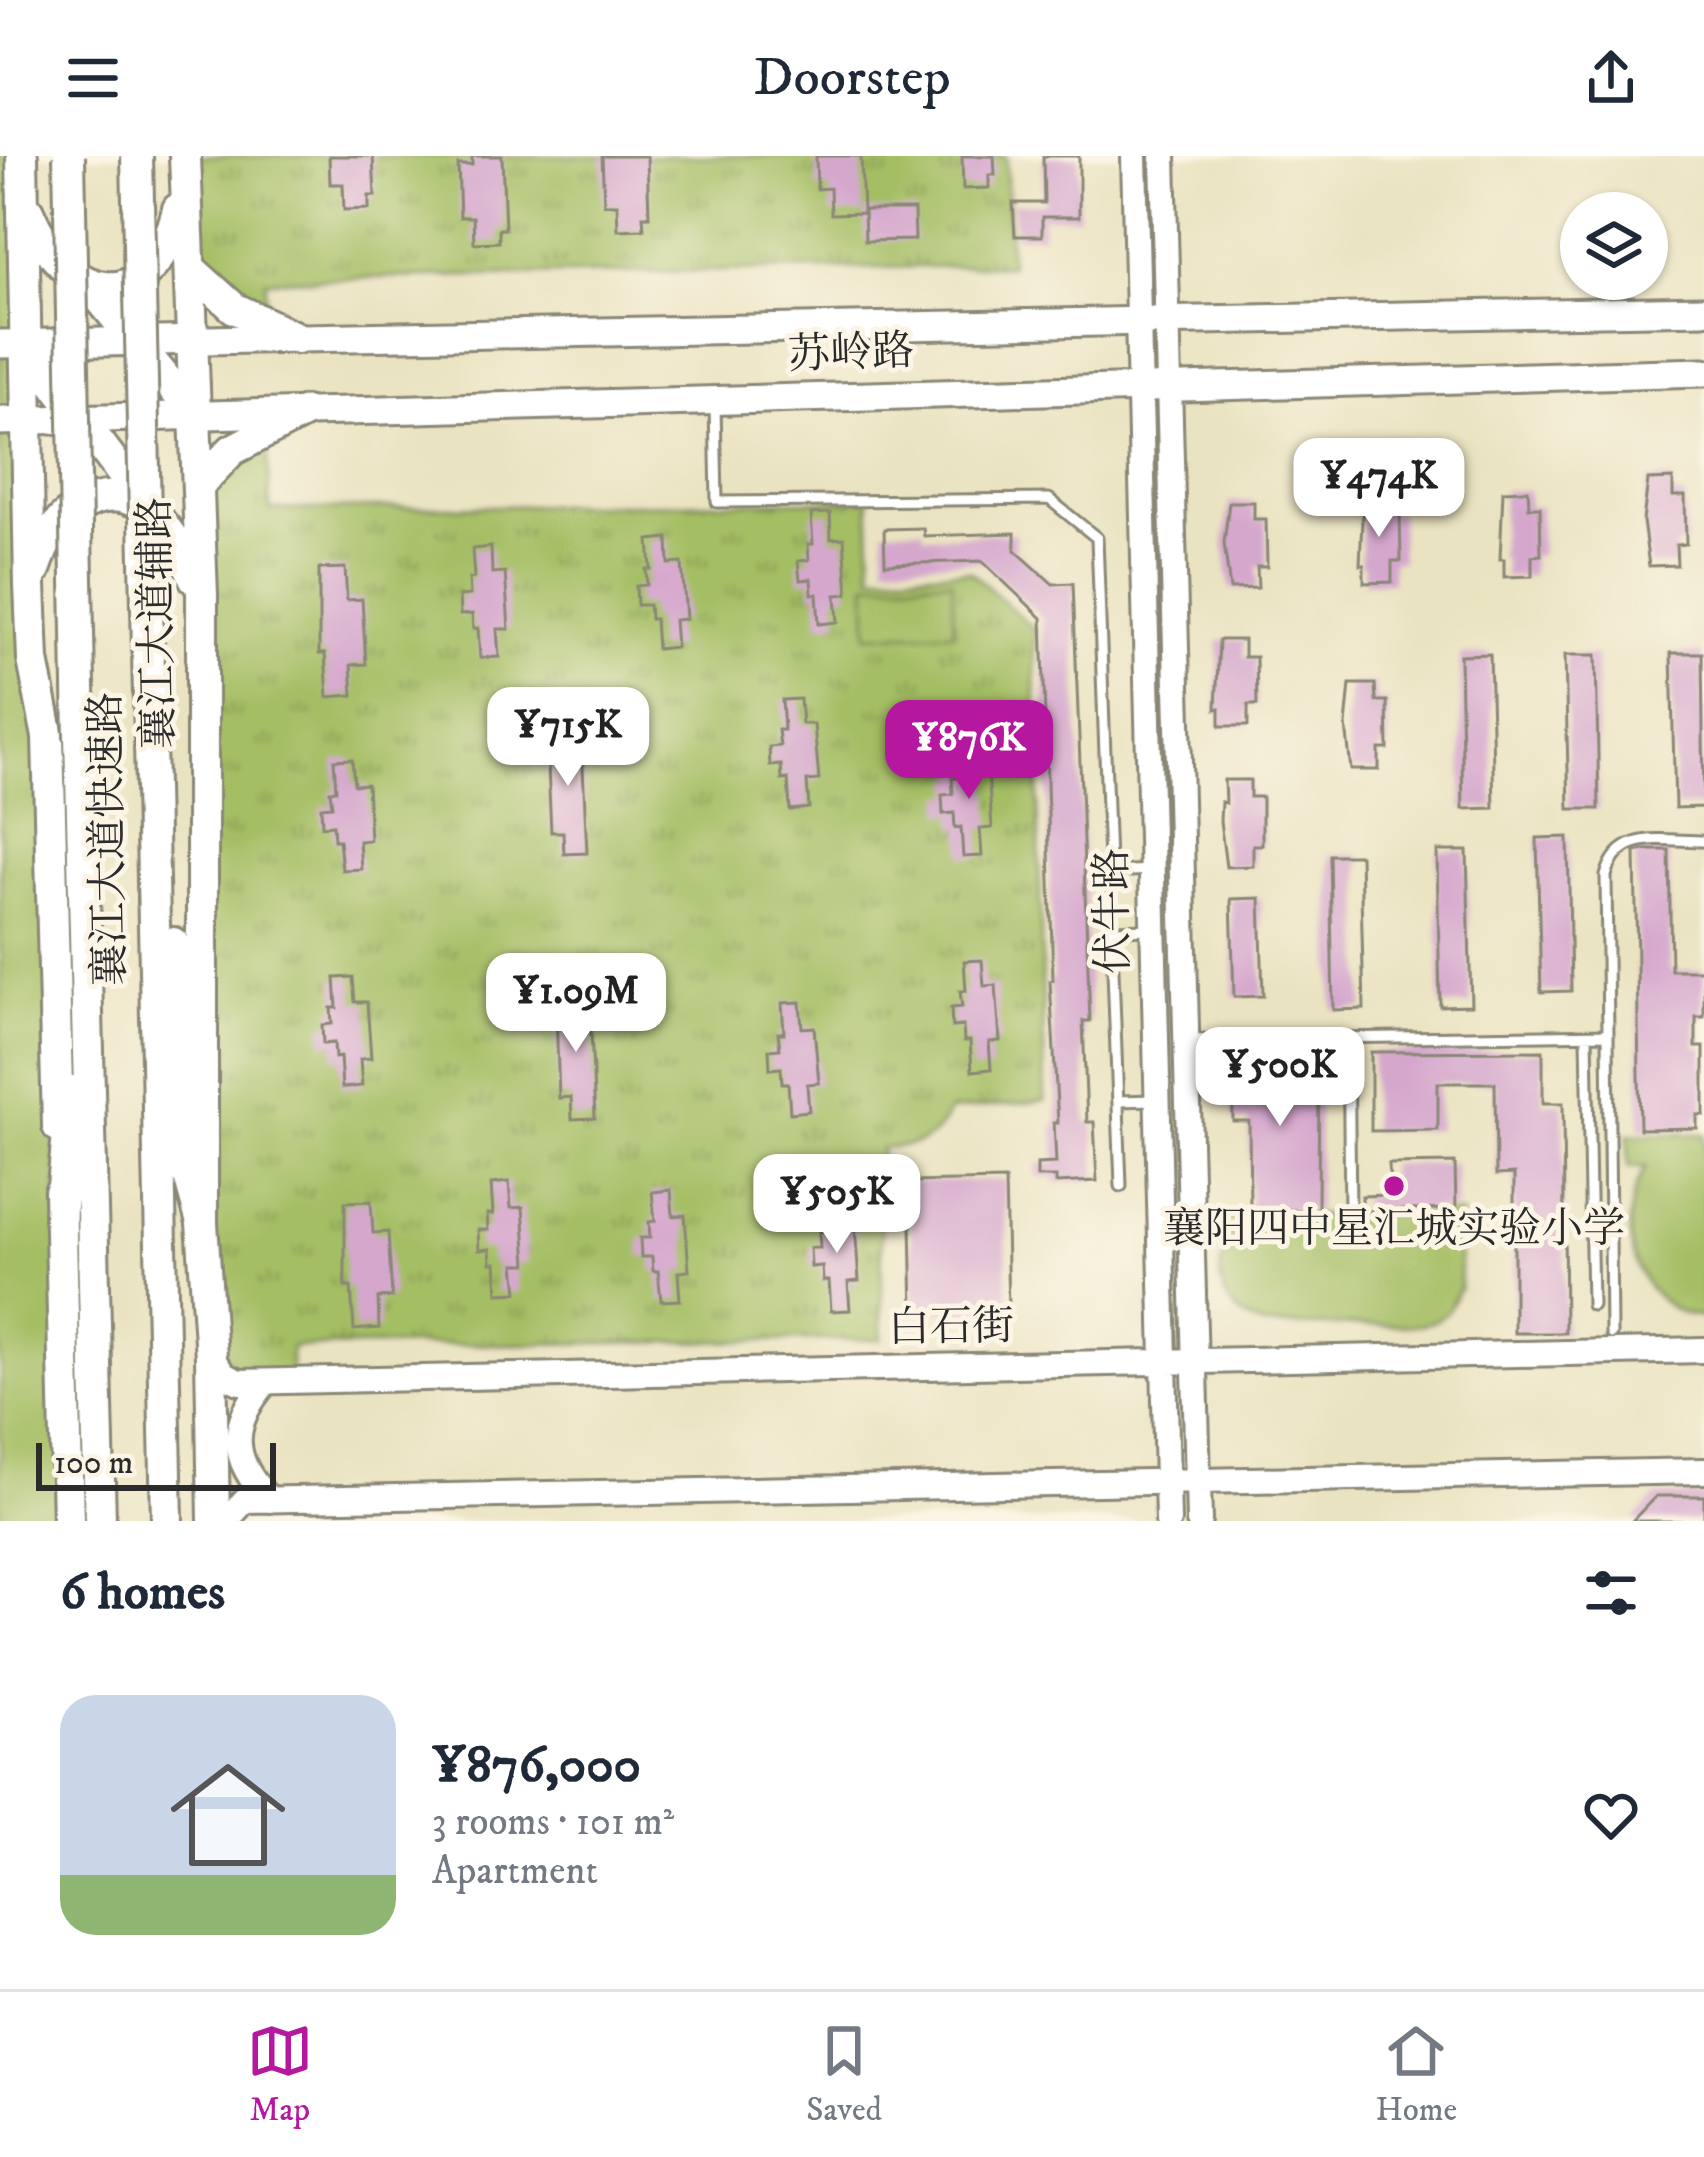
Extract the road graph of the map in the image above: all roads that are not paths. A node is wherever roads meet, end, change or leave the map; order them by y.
1 (22, 156) edge
2 (69, 156) edge
3 (137, 156) edge
4 (1134, 156) edge
5 (1162, 156) edge
6 (185, 167) edge
7 (25, 205) junction
8 (22, 254) junction
9 (192, 270) junction
10 (91, 286) junction
11 (0, 310) edge
12 (1704, 310) edge
13 (1167, 320) junction
14 (1138, 321) junction
15 (297, 338) junction
16 (194, 339) junction
17 (135, 340) junction
18 (12, 343) edge
19 (1704, 372) edge
20 (1169, 387) junction
21 (1139, 388) junction
22 (716, 400) junction
23 (305, 412) junction
24 (196, 417) junction
25 (81, 418) junction
26 (13, 420) edge
27 (0, 459) edge
28 (199, 486) junction
29 (28, 507) junction
30 (153, 514) junction
31 (30, 586) junction
32 (202, 595) junction
33 (150, 815) junction
34 (1704, 841) edge
35 (82, 846) junction
36 (1152, 870) junction
37 (1109, 872) junction
38 (1153, 929) junction
39 (1111, 930) junction
40 (1608, 1034) junction
41 (1587, 1035) junction
42 (1348, 1038) junction
43 (1186, 1040) junction
44 (1157, 1100) junction
45 (1118, 1101) junction
46 (1120, 1186) dead end
47 (1350, 1214) dead end
48 (61, 1218) junction
49 (202, 1223) junction
50 (1592, 1305) dead end
51 (1610, 1334) dead end
52 (1704, 1350) edge
53 (211, 1357) junction
54 (1195, 1361) junction
55 (1164, 1362) junction
56 (266, 1382) junction
57 (1704, 1471) edge
58 (1167, 1480) junction
59 (1198, 1480) junction
60 (270, 1500) junction
61 (68, 1521) edge
62 (100, 1521) edge
63 (167, 1521) edge
64 (214, 1521) edge
65 (226, 1521) edge
66 (1168, 1521) edge
67 (1199, 1521) edge

1 - 7 main road
2 - 35 main road, 襄江大道快速路, bridge
3 - 33 main road, 襄江大道快速路, bridge
4 - 14 street, 伏牛路
5 - 13 street
6 - 9 main road, 襄江大道辅路
6 - 10 main road
7 - 8 main road
7 - 10 main road
8 - 11 main road
8 - 18 main road
9 - 15 main road
9 - 16 main road, 襄江大道辅路
10 - 17 main road
12 - 13 main road, 苏岭路
13 - 14 main road, 苏岭路
13 - 20 street
14 - 15 main road, 苏岭路
14 - 21 street, 伏牛路
15 - 16 main road, 苏岭路
16 - 17 main road, 苏岭路
16 - 24 main road, 襄江大道辅路
17 - 18 main road, 苏岭路
17 - 24 main road
18 - 25 main road
18 - 26 main road
19 - 20 main road, 苏岭路
20 - 21 main road, 苏岭路
20 - 43 street
21 - 22 main road, 苏岭路
21 - 36 street, 伏牛路
22 - 23 main road, 苏岭路
22 - 37 lane
23 - 24 main road, 苏岭路
23 - 28 main road
24 - 25 main road, 苏岭路
24 - 28 main road, 襄江大道辅路
25 - 26 main road, 苏岭路
25 - 30 main road
26 - 29 main road
27 - 29 main road
28 - 32 main road, 襄江大道辅路
29 - 31 main road
30 - 31 main road
30 - 32 main road
31 - 48 main road
32 - 49 main road, 襄江大道辅路
33 - 49 main road
33 - 63 main road, 襄江大道快速路
34 - 40 lane
35 - 48 main road
35 - 62 main road, 襄江大道快速路
36 - 37 lane
36 - 38 street, 伏牛路
37 - 39 lane
38 - 39 lane
38 - 44 street, 伏牛路
39 - 45 lane
40 - 41 lane
40 - 51 lane
41 - 42 lane
41 - 50 lane
42 - 43 lane
42 - 47 lane
43 - 54 street
44 - 45 lane
44 - 55 street, 伏牛路
45 - 46 lane
48 - 61 main road
49 - 53 main road, 襄江大道辅路
52 - 54 street, 白石街
53 - 56 street, 白石街
53 - 64 main road, 襄江大道辅路
54 - 55 street, 白石街
54 - 59 street
55 - 56 street, 白石街
55 - 58 street, 伏牛路
56 - 60 street
57 - 59 street
58 - 59 street
58 - 60 street
58 - 66 street, 伏牛路
59 - 67 street
60 - 65 street

